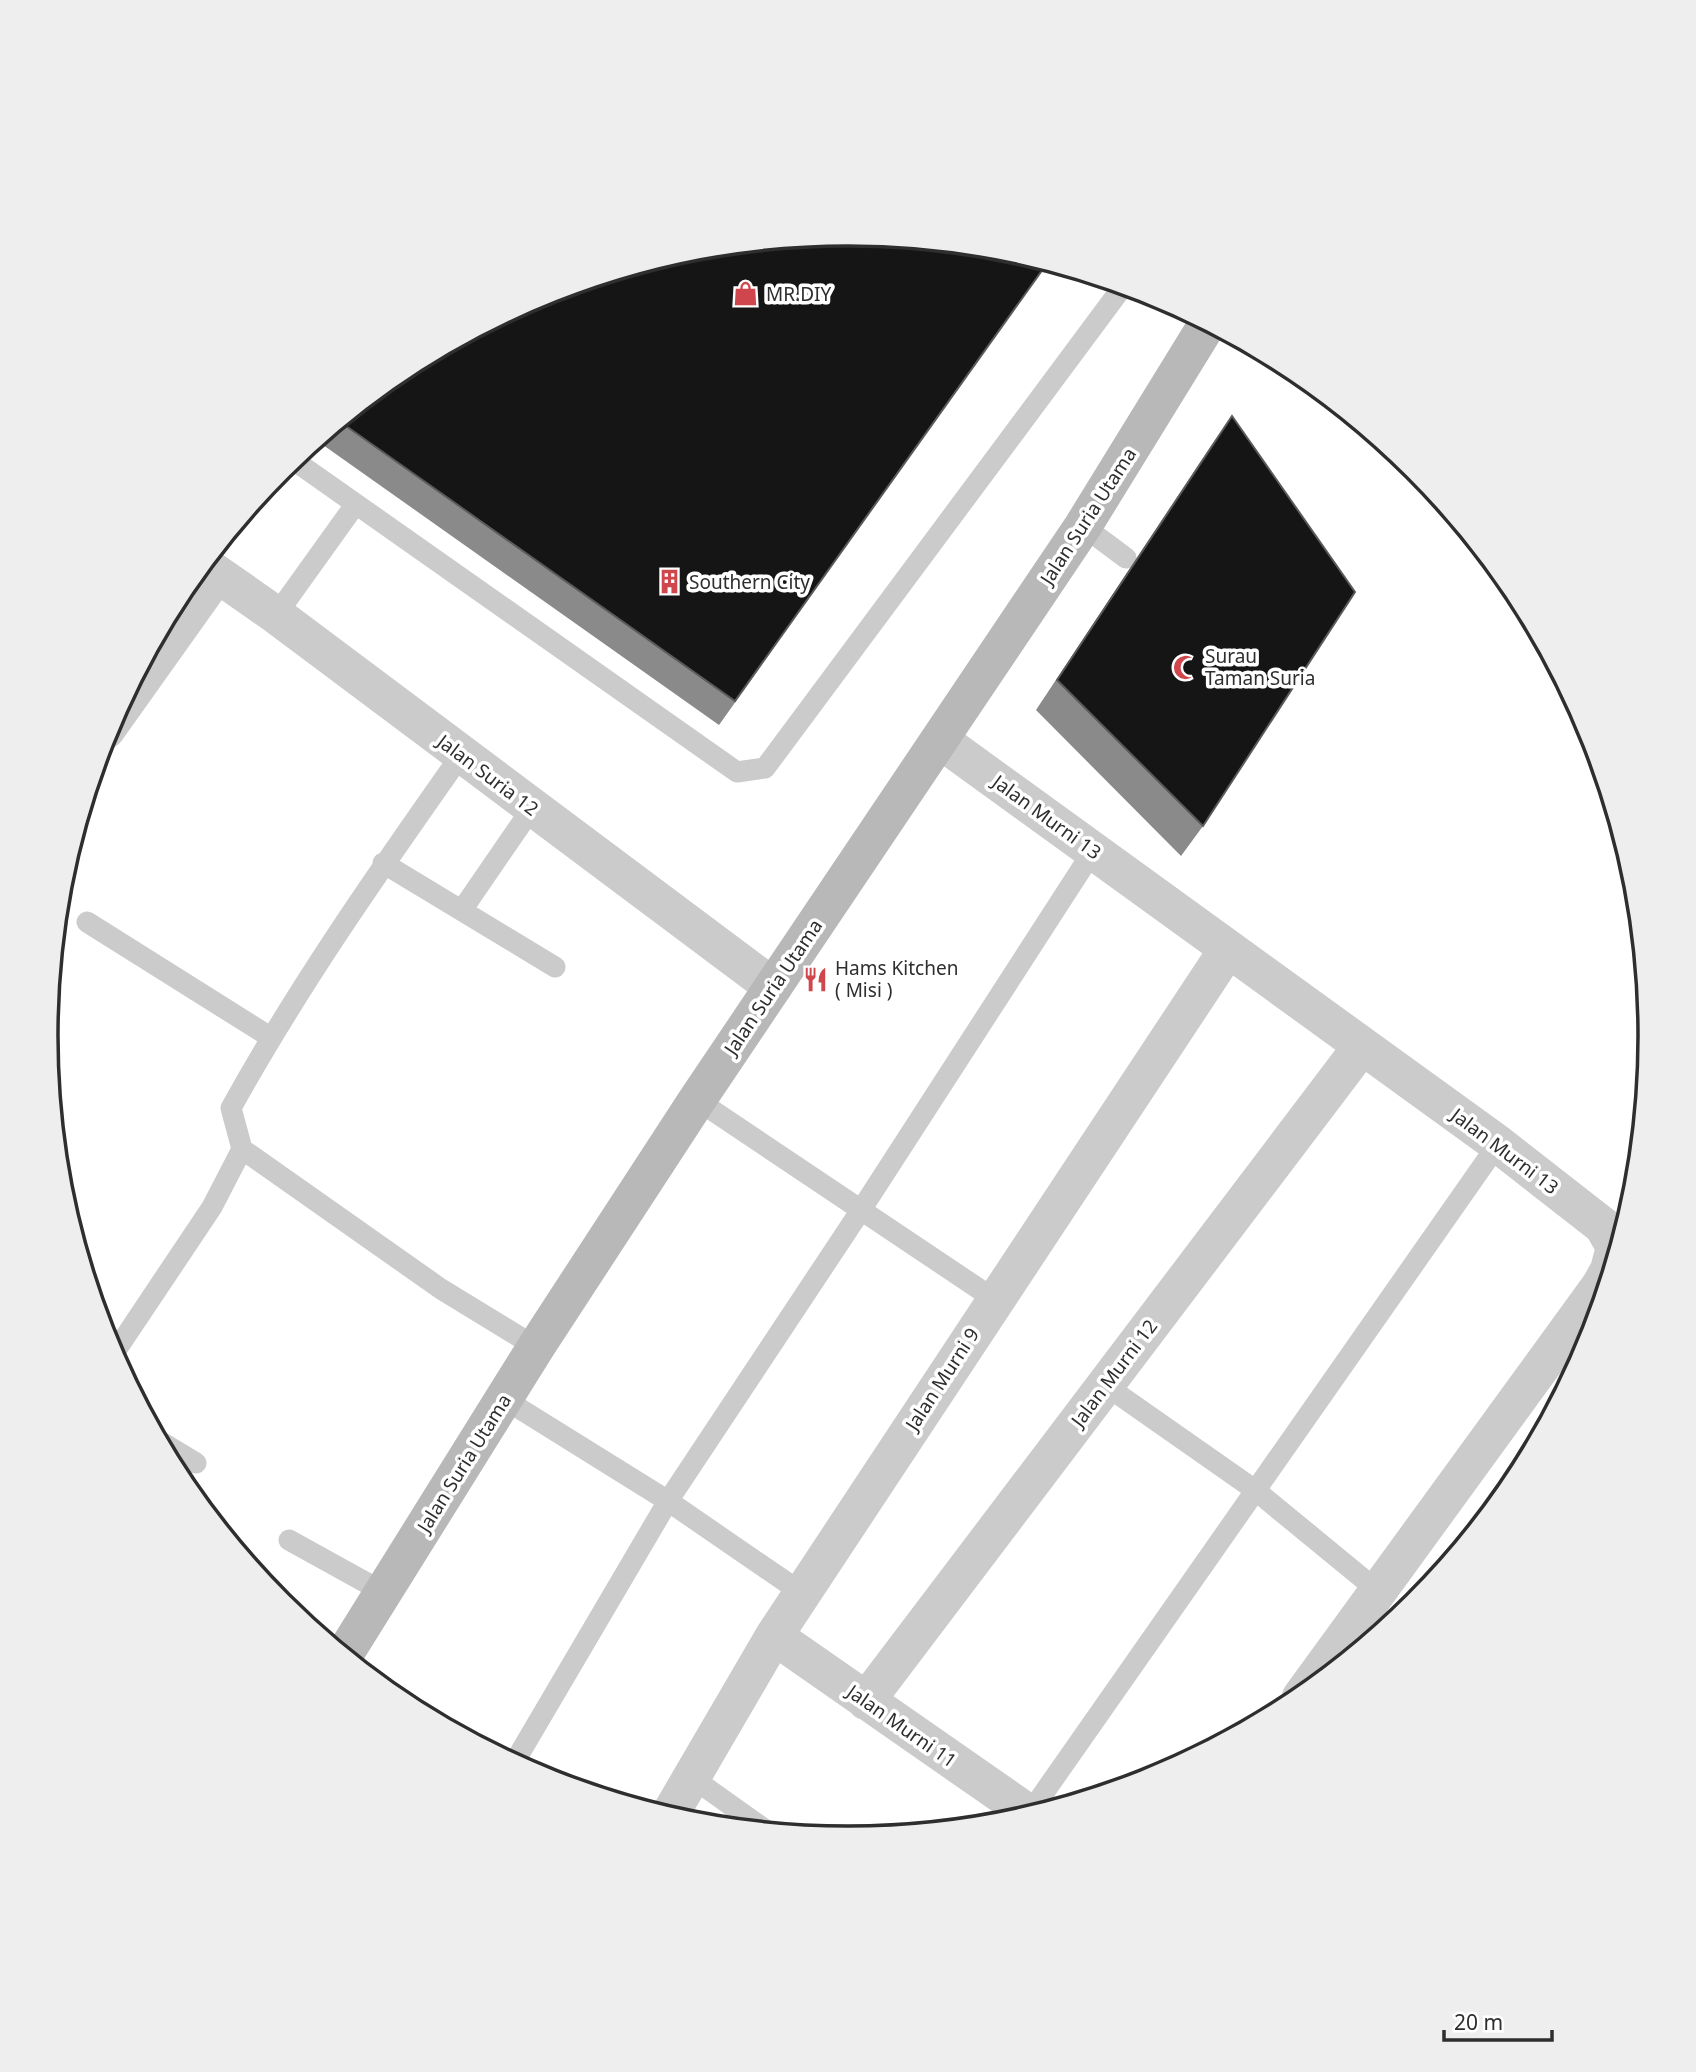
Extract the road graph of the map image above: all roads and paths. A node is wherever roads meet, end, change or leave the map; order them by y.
1 (1117, 294) edge
2 (1204, 330) edge
3 (301, 466) edge
4 (355, 505) junction
5 (1083, 526) junction
6 (1126, 558) dead end
7 (210, 569) edge
8 (201, 584) edge
9 (276, 615) junction
10 (174, 625) edge
11 (940, 740) junction
12 (461, 755) junction
13 (532, 808) junction
14 (1093, 851) junction
15 (383, 863) junction
16 (461, 910) junction
17 (87, 922) dead end
18 (1228, 949) junction
19 (555, 967) dead end
20 (773, 987) junction
21 (270, 1037) junction
22 (1362, 1046) junction
23 (696, 1100) junction
24 (1498, 1144) junction
25 (242, 1149) junction
26 (861, 1210) junction
27 (1611, 1240) edge
28 (1595, 1293) edge
29 (994, 1299) junction
30 (121, 1344) edge
31 (536, 1347) junction
32 (1105, 1385) junction
33 (504, 1399) junction
34 (176, 1450) edge
35 (196, 1462) dead end
36 (1255, 1490) junction
37 (668, 1502) junction
38 (289, 1541) dead end
39 (1378, 1591) junction
40 (383, 1592) junction
41 (803, 1593) junction
42 (774, 1636) junction
43 (349, 1648) edge
44 (1322, 1668) edge
45 (866, 1701) junction
46 (519, 1754) edge
47 (691, 1777) junction
48 (1038, 1803) edge
49 (674, 1806) edge
50 (1020, 1807) edge
51 (752, 1820) edge

1 - 4 lane
2 - 5 main road, Jalan Suria Utama
3 - 4 lane
4 - 9 lane
5 - 6 lane
5 - 11 main road, Jalan Suria Utama
7 - 9 street, Jalan Suria 12
8 - 10 street
9 - 12 street, Jalan Suria 12
11 - 14 street, Jalan Murni 13
11 - 20 main road, Jalan Suria Utama
12 - 13 street, Jalan Suria 12
12 - 15 lane
13 - 16 lane
13 - 20 street, Jalan Suria 12
14 - 18 street, Jalan Murni 13
14 - 26 lane
15 - 16 lane
15 - 21 lane
16 - 19 lane
17 - 21 lane
18 - 22 street, Jalan Murni 13
18 - 29 street, Jalan Murni 9
20 - 23 main road, Jalan Suria Utama
21 - 25 lane
22 - 24 street, Jalan Murni 13
22 - 32 street, Jalan Murni 12
23 - 26 lane
23 - 31 main road, Jalan Suria Utama
24 - 27 street, Jalan Murni 13
24 - 36 lane
25 - 30 lane
25 - 31 lane
26 - 29 lane
26 - 37 lane
28 - 39 street, Jalan Murni 13
29 - 41 street, Jalan Murni 9
31 - 33 main road, Jalan Suria Utama
32 - 36 lane
32 - 45 street, Jalan Murni 12
33 - 37 lane
33 - 40 main road, Jalan Suria Utama
34 - 35 lane
36 - 39 lane
36 - 48 lane
37 - 41 lane
37 - 46 lane
38 - 40 lane
39 - 44 street, Jalan Murni 13
40 - 43 main road, Jalan Suria Utama
41 - 42 street, Jalan Murni 9
42 - 45 street, Jalan Murni 11
42 - 47 street, Jalan Murni 9
45 - 50 street, Jalan Murni 11
47 - 49 street, Jalan Murni 9
47 - 51 lane

